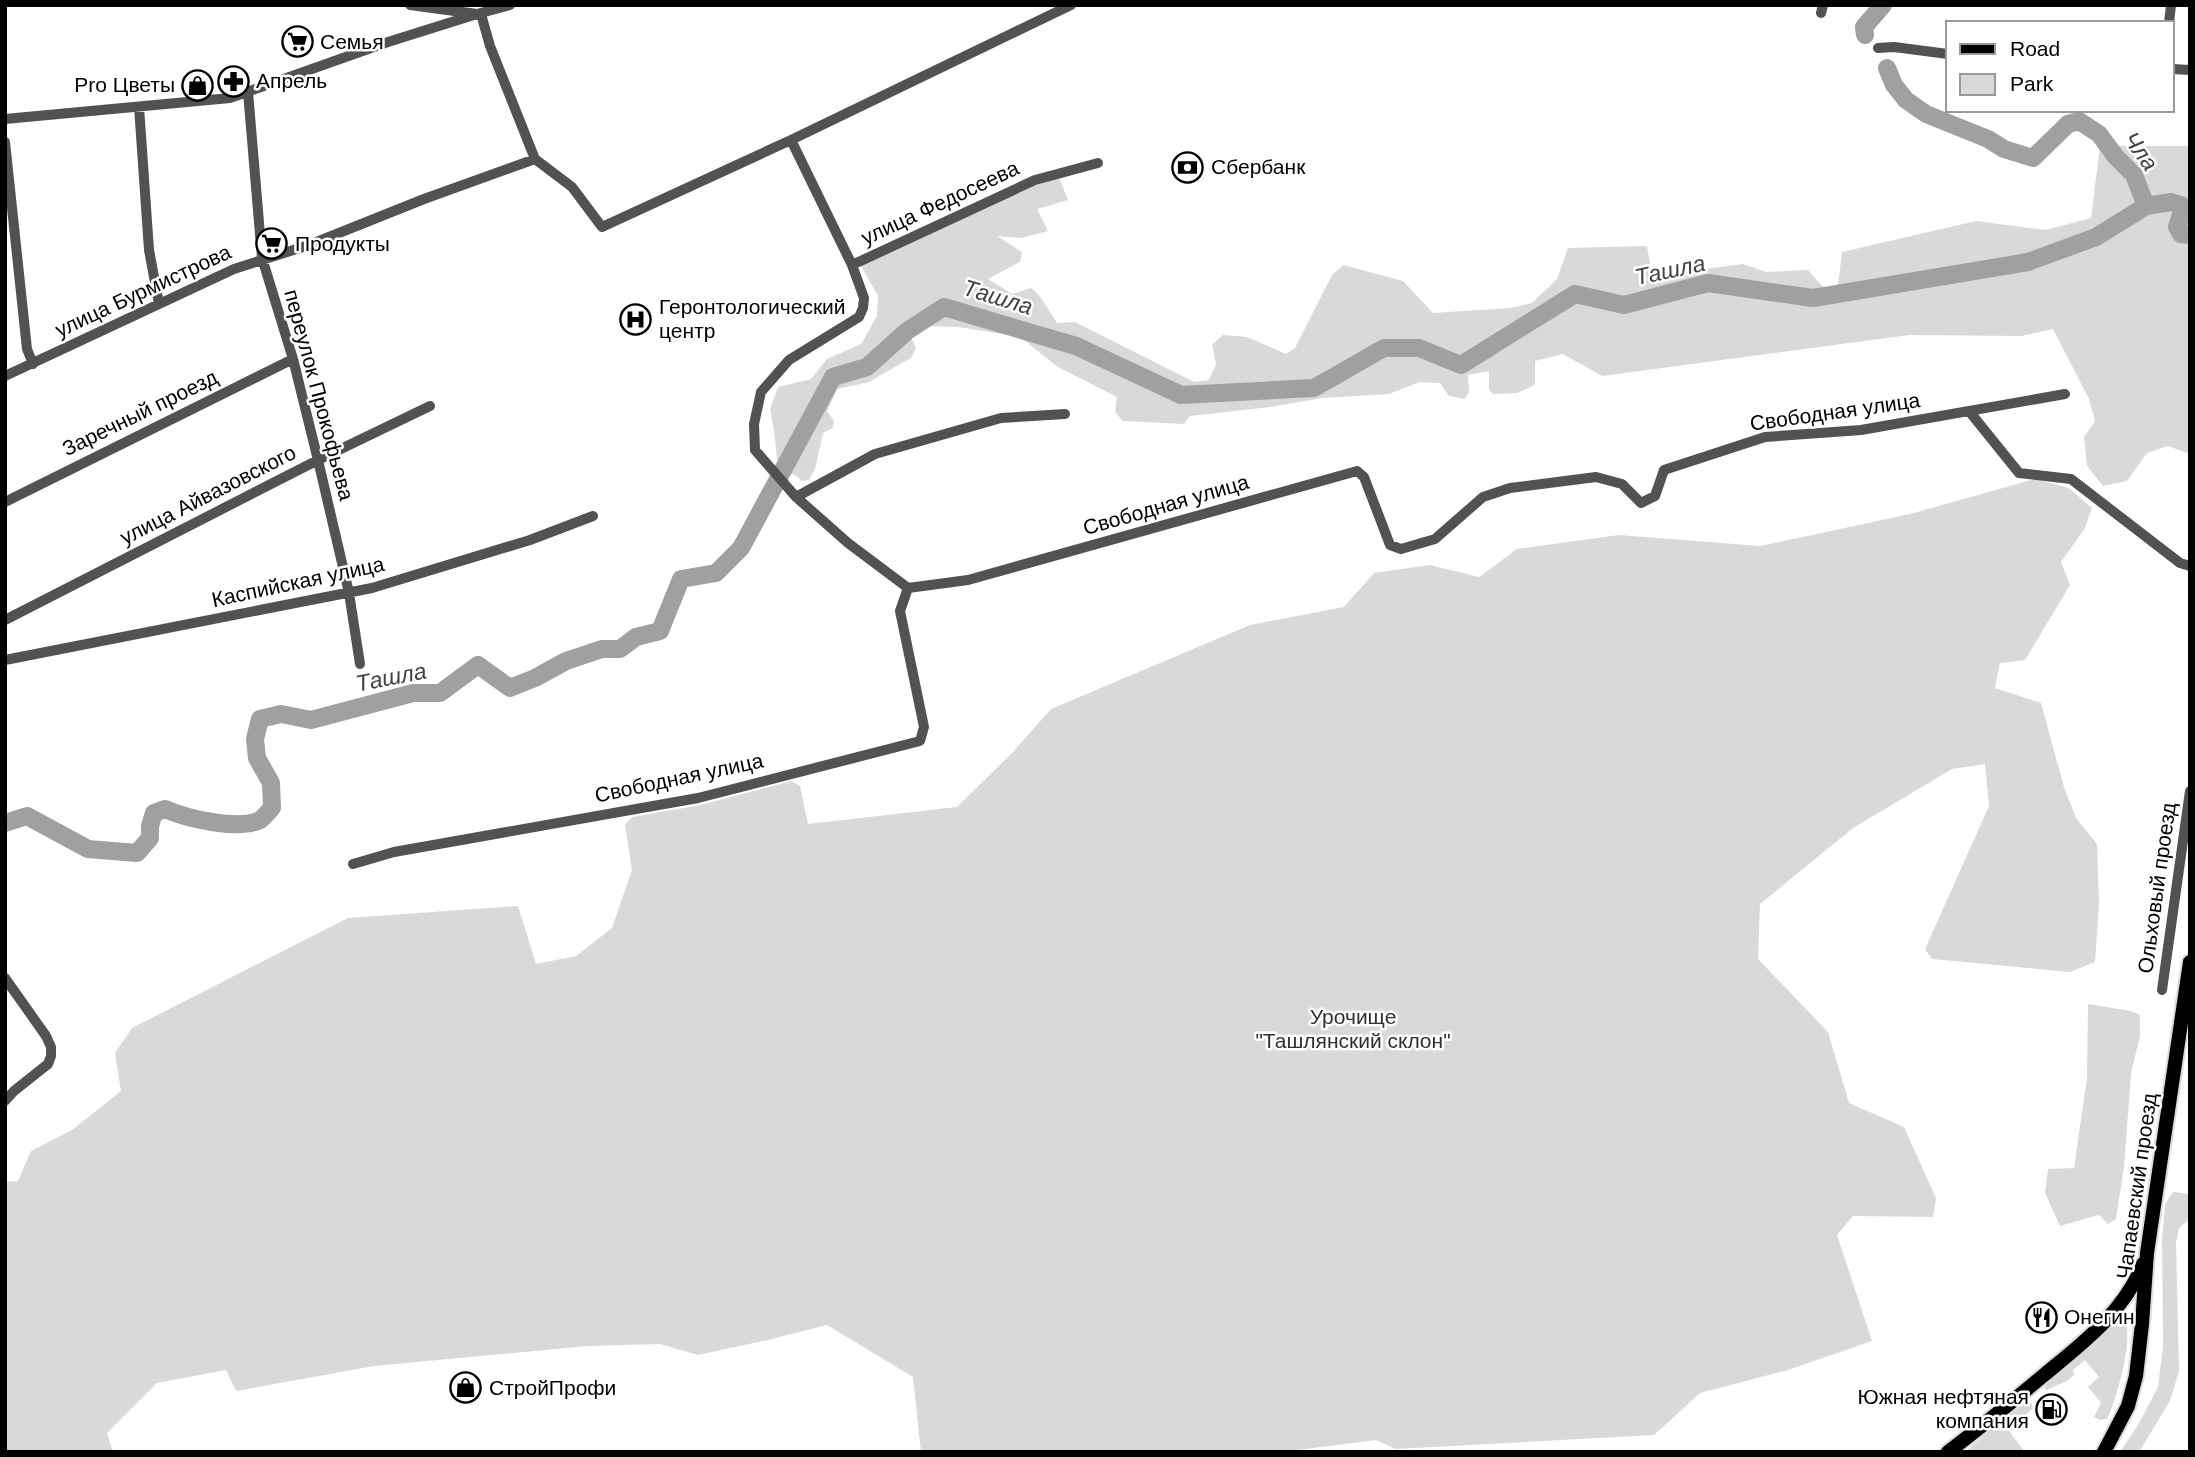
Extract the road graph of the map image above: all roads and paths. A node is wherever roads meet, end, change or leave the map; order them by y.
1 (410, 5) edge
2 (510, 5) edge
3 (1071, 5) edge
4 (479, 14) junction
5 (1878, 48) dead end
6 (1946, 54) edge
7 (248, 92) junction
8 (139, 107) junction
9 (5, 119) edge
10 (791, 140) junction
11 (5, 142) edge
12 (535, 159) junction
13 (1098, 163) dead end
14 (10, 230) edge
15 (262, 258) junction
16 (852, 265) junction
17 (159, 304) junction
18 (293, 359) junction
19 (33, 364) junction
20 (5, 376) edge
21 (2066, 394) dead end
22 (430, 406) dead end
23 (1969, 411) junction
24 (1065, 414) dead end
25 (318, 460) junction
26 (796, 497) junction
27 (5, 502) edge
28 (593, 516) dead end
29 (2190, 566) edge
30 (908, 588) junction
31 (349, 593) junction
32 (5, 620) edge
33 (5, 660) edge
34 (360, 664) dead end
35 (2190, 791) edge
36 (353, 864) dead end
37 (2190, 962) edge
38 (5, 978) edge
39 (2162, 990) dead end
40 (5, 1101) edge
41 (2147, 1253) junction
42 (1988, 1421) junction
43 (1948, 1452) edge
44 (1960, 1452) edge
45 (2104, 1452) edge

1 - 4 street
2 - 4 street
3 - 10 street
4 - 7 street
4 - 12 street
5 - 6 street
7 - 8 street
7 - 15 street, переулок Прокофьева
8 - 9 street
8 - 17 street
10 - 12 street
10 - 16 street, улица Федосеева
11 - 14 street
12 - 15 street, улица Бурмистрова
13 - 16 street, улица Федосеева
14 - 19 street
15 - 17 street, улица Бурмистрова
15 - 18 street, переулок Прокофьева
16 - 26 street
17 - 19 street, улица Бурмистрова
18 - 25 street, переулок Прокофьева
18 - 27 street, Заречный проезд
19 - 20 street, улица Бурмистрова
21 - 23 street, Свободная улица
22 - 25 street, улица Айвазовского
23 - 29 street
23 - 30 street, Свободная улица
24 - 26 street
25 - 31 street, переулок Прокофьева
25 - 32 street, улица Айвазовского
26 - 30 street
28 - 31 street, Каспийская улица
30 - 36 street, Свободная улица
31 - 33 street, Каспийская улица
31 - 34 street, переулок Прокофьева
35 - 39 street, Ольховый проезд
37 - 41 main road, Чапаевский проезд
38 - 40 street
41 - 42 main road
41 - 45 main road, Чапаевский проезд
42 - 43 main road
42 - 44 main road

